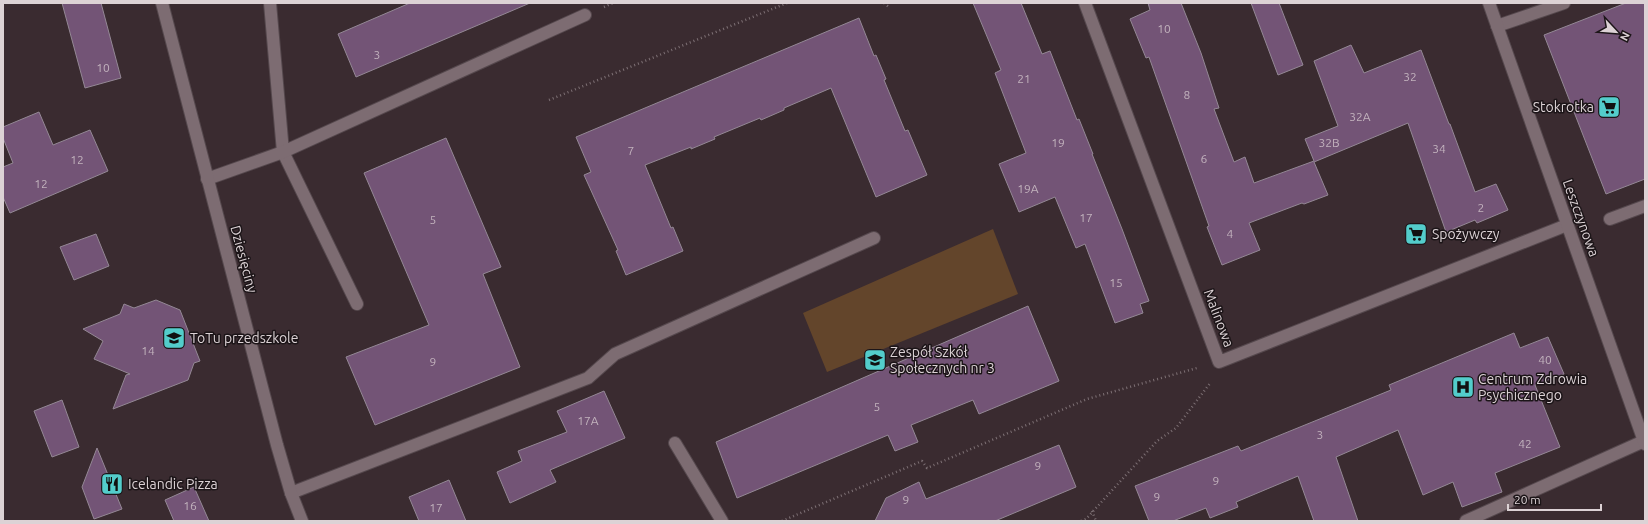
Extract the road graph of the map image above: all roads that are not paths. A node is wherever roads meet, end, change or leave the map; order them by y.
1 (162, 3) edge
2 (270, 3) edge
3 (1084, 3) edge
4 (1489, 3) edge
5 (1564, 3) edge
6 (585, 15) dead end
7 (1497, 26) junction
8 (283, 152) junction
9 (207, 179) junction
10 (1645, 206) edge
11 (1610, 219) dead end
12 (1567, 225) junction
13 (874, 238) dead end
14 (357, 304) dead end
15 (1645, 442) edge
16 (675, 443) dead end
17 (291, 493) junction
18 (302, 521) edge
19 (722, 521) edge
20 (1466, 521) edge

1 - 9 street, Dziesięciny
2 - 8 street
3 - 12 street, Malinowa
4 - 7 street, Leszczynowa
5 - 7 street
6 - 8 street
7 - 12 street, Leszczynowa
8 - 9 street
8 - 14 street
9 - 17 street, Dziesięciny
10 - 11 street
12 - 15 street, Leszczynowa
13 - 17 street
15 - 20 street
16 - 19 street
17 - 18 street, Dziesięciny

